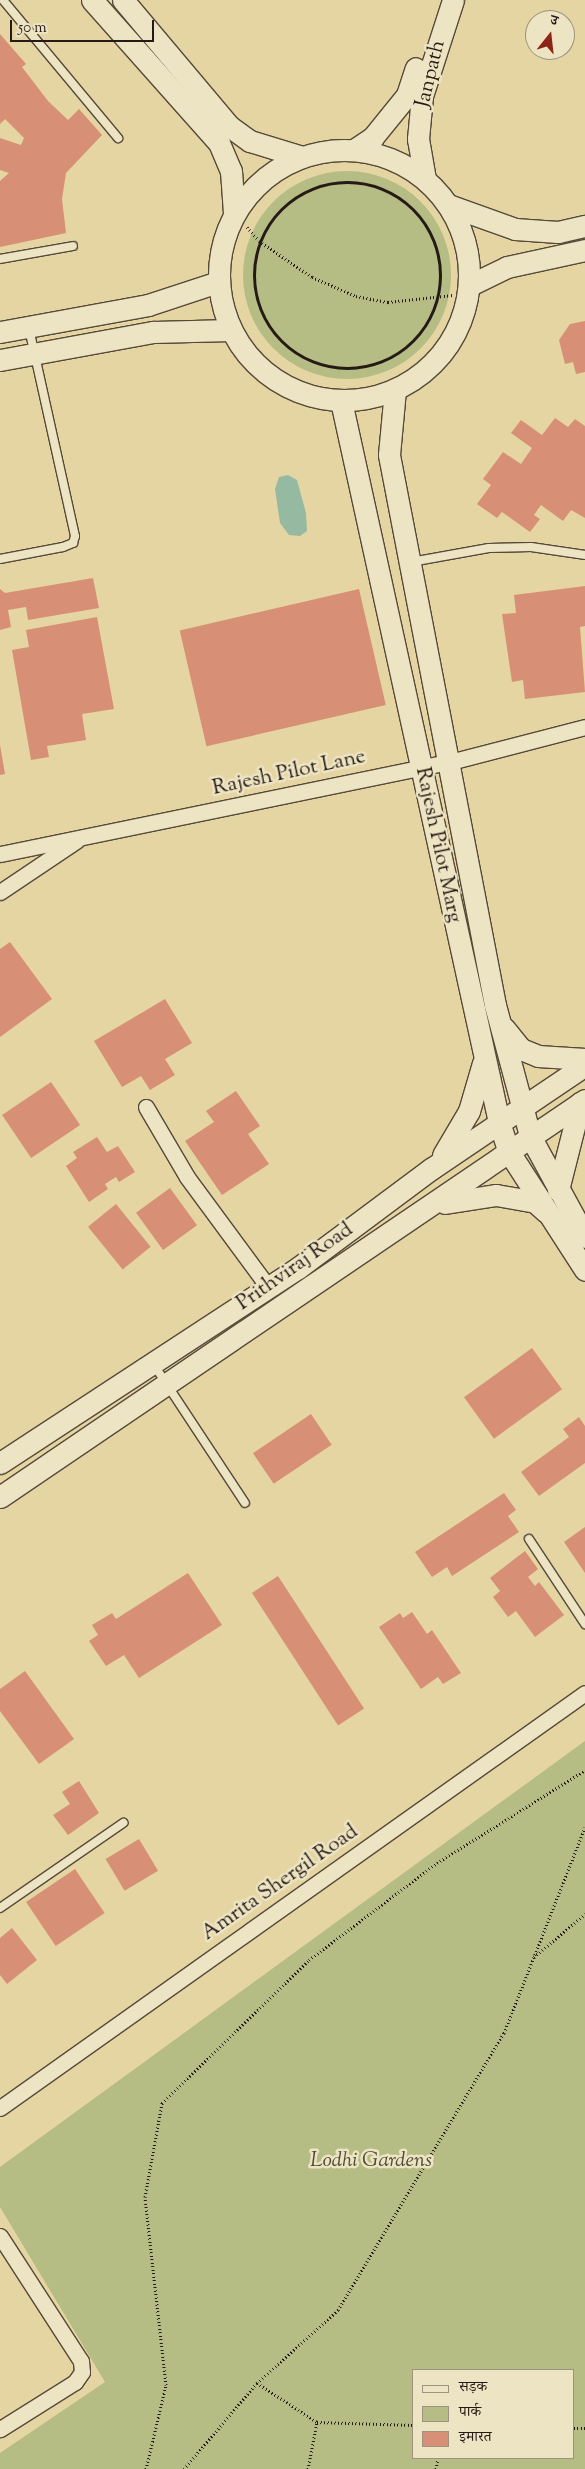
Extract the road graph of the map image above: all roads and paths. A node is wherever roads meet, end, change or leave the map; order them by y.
1 (3, 0) edge
2 (92, 0) edge
3 (123, 0) edge
4 (438, 0) edge
5 (453, 0) edge
6 (118, 138) dead end
7 (354, 150) junction
8 (302, 157) junction
9 (425, 179) junction
10 (448, 205) junction
11 (232, 217) junction
12 (585, 226) edge
13 (259, 241) junction
14 (73, 246) dead end
15 (585, 250) edge
16 (0, 259) edge
17 (218, 282) junction
18 (470, 285) junction
19 (439, 294) junction
20 (465, 309) junction
21 (28, 327) junction
22 (231, 330) junction
23 (0, 332) edge
24 (34, 354) junction
25 (0, 360) edge
26 (395, 390) junction
27 (341, 401) junction
28 (585, 555) edge
29 (0, 559) edge
30 (409, 562) junction
31 (585, 727) edge
32 (450, 762) junction
33 (421, 768) junction
34 (81, 837) junction
35 (0, 854) edge
36 (0, 892) edge
37 (495, 1005) junction
38 (483, 1048) junction
39 (585, 1059) edge
40 (585, 1065) edge
41 (582, 1102) edge
42 (522, 1106) junction
43 (146, 1107) dead end
44 (499, 1122) junction
45 (530, 1136) junction
46 (509, 1152) junction
47 (431, 1169) junction
48 (558, 1190) junction
49 (429, 1207) junction
50 (560, 1227) junction
51 (585, 1236) edge
52 (585, 1270) edge
53 (268, 1288) junction
54 (152, 1363) junction
55 (166, 1381) junction
56 (0, 1463) edge
57 (0, 1498) edge
58 (246, 1503) dead end
59 (529, 1540) dead end
60 (585, 1624) edge
61 (585, 1693) edge
62 (585, 1770) edge
63 (123, 1823) dead end
64 (585, 1827) edge
65 (0, 1908) edge
66 (585, 1914) edge
67 (532, 1959) junction
68 (2, 2102) edge
69 (0, 2236) edge
70 (257, 2383) junction
71 (317, 2422) junction
72 (412, 2425) edge
73 (0, 2429) edge
74 (146, 2469) edge
75 (184, 2469) edge
76 (308, 2469) edge

1 - 6 lane
2 - 11 main road
3 - 8 main road
4 - 7 main road, Janpath
5 - 9 main road, Janpath
7 - 8 main road
7 - 9 main road
8 - 11 main road
9 - 10 main road
10 - 12 main road
10 - 18 main road
11 - 13 path
11 - 17 main road
13 - 19 path
13 - 19 path
13 - 19 path
14 - 16 lane
15 - 18 main road
17 - 21 main road
17 - 22 main road
18 - 20 main road
19 - 20 path
20 - 26 main road
21 - 23 main road
21 - 24 lane
22 - 24 main road
22 - 27 main road
24 - 25 main road
24 - 29 lane
26 - 27 main road
26 - 30 main road, Rajesh Pilot Marg
27 - 33 main road, Rajesh Pilot Marg
28 - 30 lane
30 - 32 main road, Rajesh Pilot Marg
31 - 32 street, Rajesh Pilot Lane
32 - 33 street, Rajesh Pilot Lane
32 - 37 main road, Rajesh Pilot Marg
33 - 34 street, Rajesh Pilot Lane
33 - 38 main road, Rajesh Pilot Marg
34 - 35 street, Rajesh Pilot Lane
34 - 36 street
37 - 39 main road
37 - 42 main road, Rajesh Pilot Marg
38 - 44 main road, Rajesh Pilot Marg
38 - 47 main road
40 - 42 main road, Prithviraj Road
41 - 45 main road, Prithviraj Road
41 - 48 main road
42 - 44 main road, Prithviraj Road
42 - 45 main road, Rajesh Pilot Marg
43 - 53 street
44 - 46 main road, Rajesh Pilot Marg
44 - 47 main road, Prithviraj Road
45 - 46 main road, Prithviraj Road
45 - 48 main road, Rajesh Pilot Marg
46 - 49 main road, Prithviraj Road
46 - 50 main road, Rajesh Pilot Marg
47 - 53 main road, Prithviraj Road
48 - 51 main road, Rajesh Pilot Marg
49 - 50 main road
49 - 55 main road, Prithviraj Road
50 - 52 main road, Rajesh Pilot Marg
53 - 54 main road, Prithviraj Road
54 - 55 lane
54 - 56 main road, Prithviraj Road
55 - 57 main road, Prithviraj Road
55 - 58 lane
59 - 60 lane
61 - 68 street, Amrita Shergil Road
62 - 74 path
63 - 65 lane
64 - 67 path
66 - 67 path
67 - 70 path
69 - 73 street
70 - 71 path
70 - 75 path
71 - 72 path
71 - 76 path

